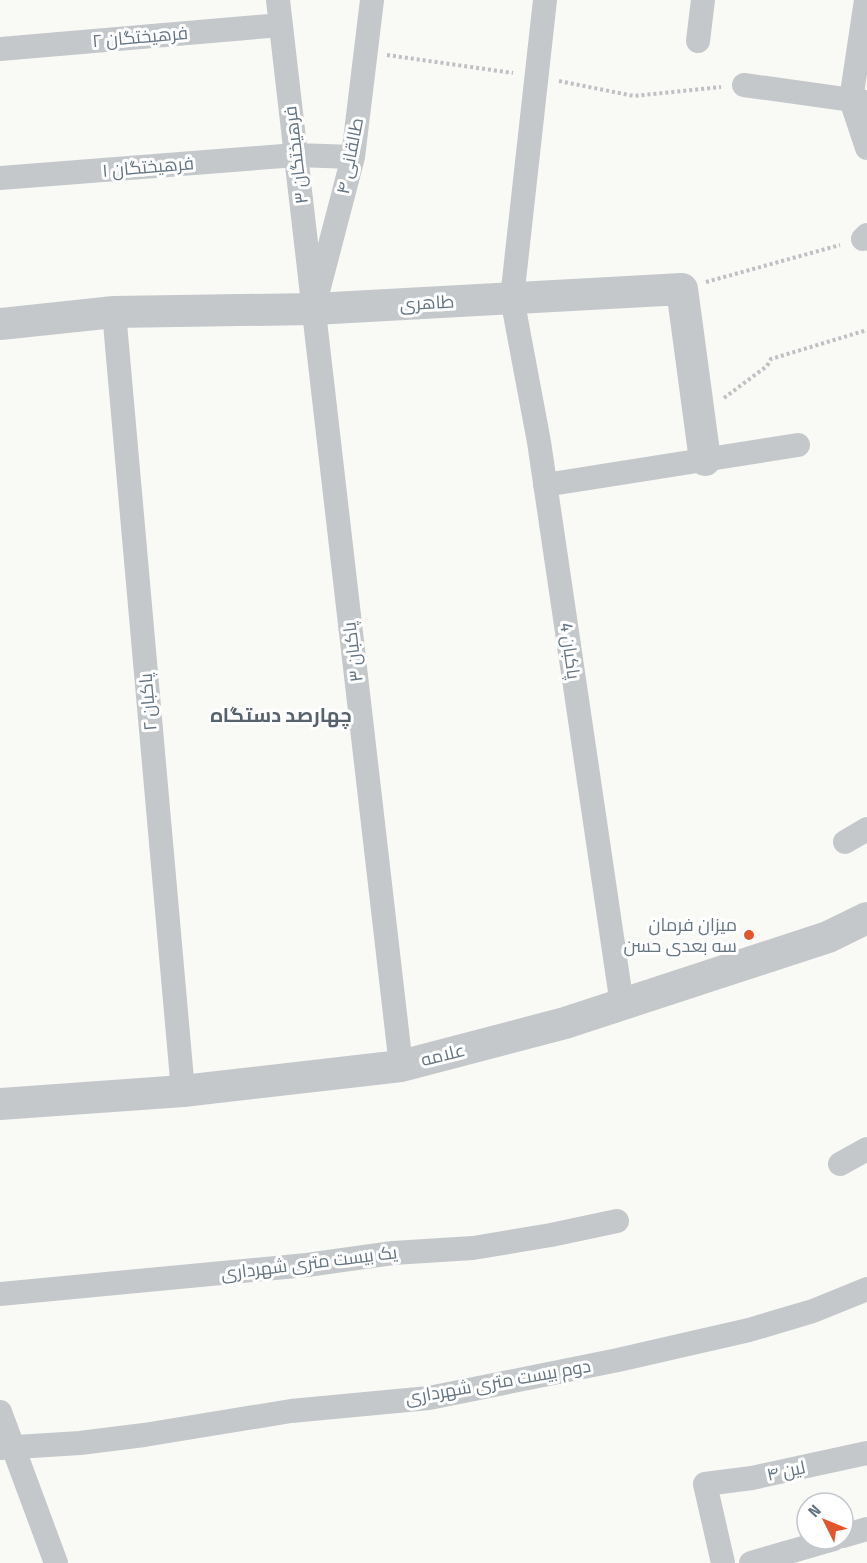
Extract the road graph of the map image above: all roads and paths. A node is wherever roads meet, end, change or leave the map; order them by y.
1 (278, 0) edge
2 (372, 0) edge
3 (545, 0) edge
4 (703, 0) edge
5 (866, 0) edge
6 (281, 25) junction
7 (698, 41) dead end
8 (0, 49) edge
9 (744, 85) dead end
10 (859, 101) edge
11 (867, 148) edge
12 (296, 155) junction
13 (353, 157) junction
14 (0, 178) edge
15 (865, 237) edge
16 (682, 289) junction
17 (512, 298) junction
18 (314, 309) junction
19 (114, 312) junction
20 (0, 324) edge
21 (867, 330) edge
22 (699, 416) junction
23 (798, 445) dead end
24 (705, 460) junction
25 (545, 485) junction
26 (867, 830) edge
27 (845, 842) dead end
28 (867, 918) edge
29 (622, 1005) junction
30 (401, 1066) junction
31 (183, 1091) junction
32 (0, 1104) edge
33 (867, 1149) edge
34 (840, 1164) dead end
35 (617, 1221) dead end
36 (867, 1289) edge
37 (0, 1294) edge
38 (0, 1412) edge
39 (6, 1448) edge
40 (867, 1453) edge
41 (795, 1550) edge
42 (56, 1563) edge
43 (723, 1563) edge
44 (751, 1563) edge

1 - 6 street, فرهیختگان ۳
2 - 13 street, طالقانی ۴
3 - 17 street, پاکبان 4
4 - 7 street
5 - 10 street
6 - 8 street, فرهیختگان ۲
6 - 12 street, فرهیختگان ۳
9 - 10 street
10 - 11 street
12 - 13 street, فرهیختگان ۱
12 - 14 street, فرهیختگان ۱
12 - 18 street, فرهیختگان ۳
13 - 18 street, طالقانی ۴
15 - 16 path
16 - 17 street, طاهری
16 - 22 street
17 - 18 street, طاهری
17 - 25 street, پاکبان 4
18 - 19 street, طاهری
18 - 30 street, پاکبان ۳
19 - 20 street, طاهری
19 - 31 street, پاکبان ۲
21 - 22 path
22 - 24 street
23 - 24 street
24 - 25 street
25 - 29 street, پاکبان 4
26 - 27 street
28 - 29 street, علامه
29 - 30 street, علامه
30 - 31 street, علامه
31 - 32 street, علامه
33 - 34 street
35 - 37 street, یک بیست متری شهرداری
36 - 39 street, دوم بیست متری شهرداری
38 - 39 street
39 - 42 street
40 - 43 street, لین ۴
41 - 44 street

